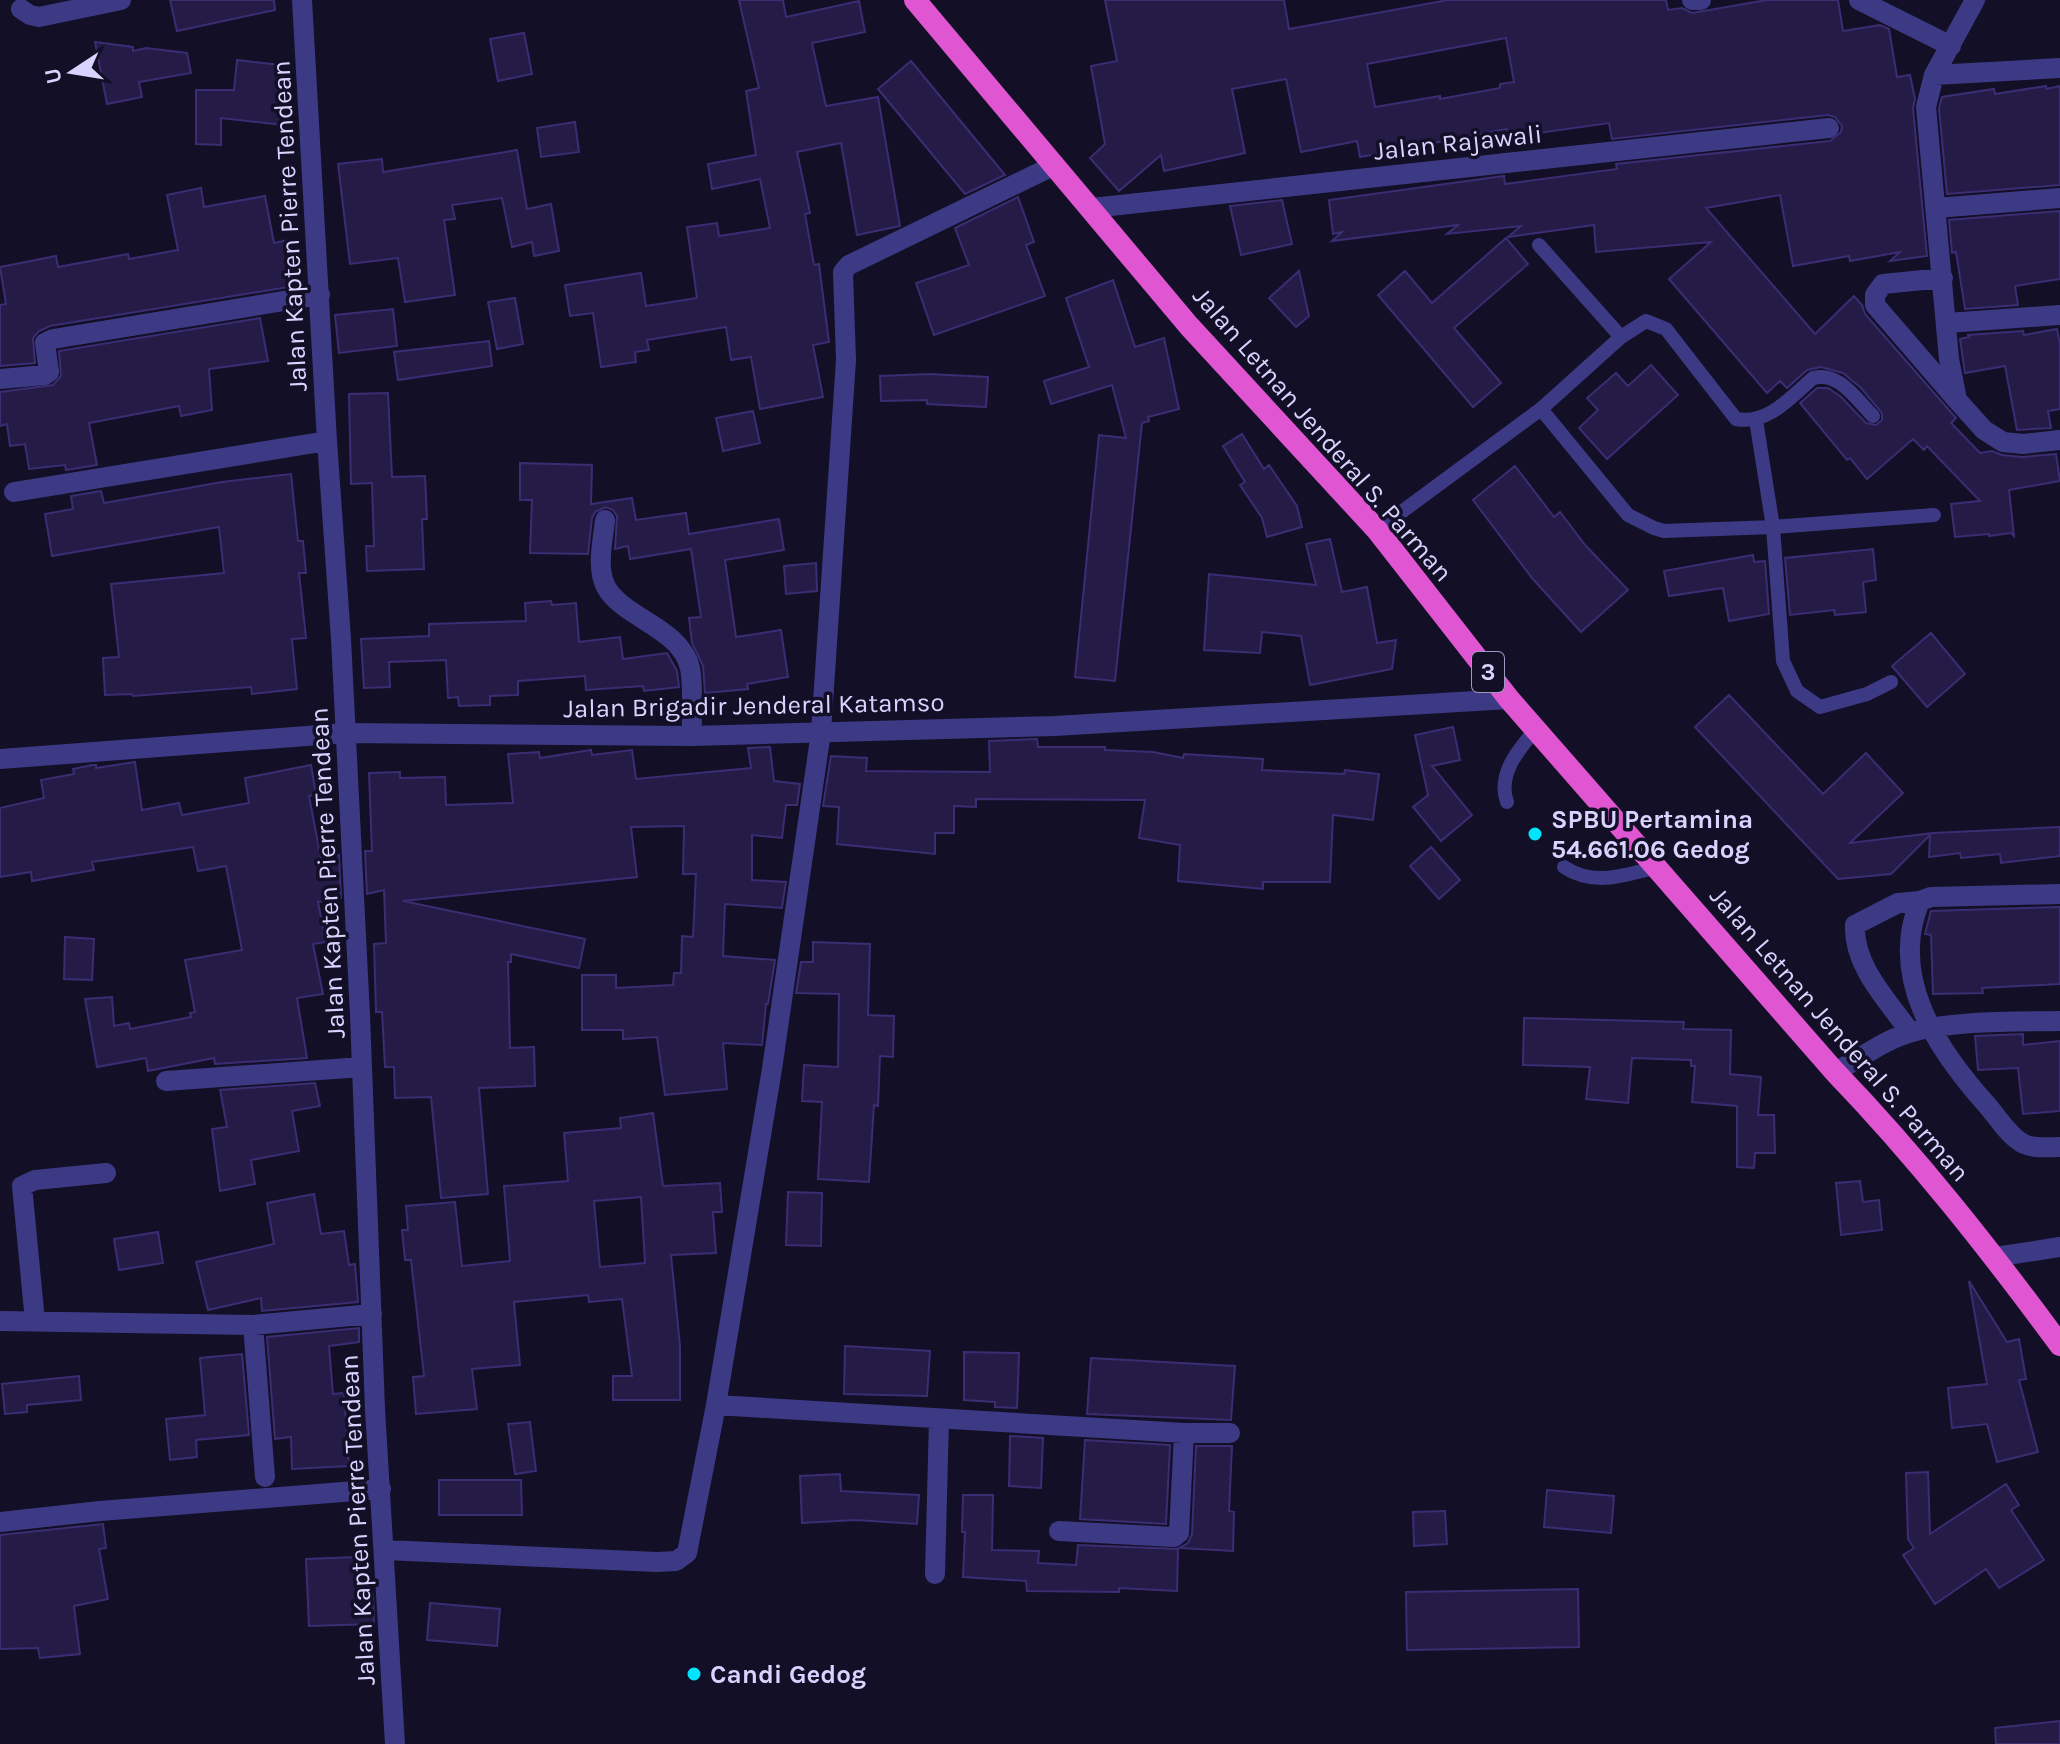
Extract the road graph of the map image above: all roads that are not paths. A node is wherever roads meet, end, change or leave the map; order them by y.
1 (121, 0) edge
2 (302, 0) edge
3 (915, 0) edge
4 (1692, 0) edge
5 (1701, 0) edge
6 (1859, 0) edge
7 (1975, 0) edge
8 (17, 7) edge
9 (1951, 46) junction
10 (2060, 68) edge
11 (1934, 75) junction
12 (1829, 128) dead end
13 (1055, 165) junction
14 (2060, 198) edge
15 (1092, 208) junction
16 (1936, 208) junction
17 (1539, 245) dead end
18 (1943, 278) junction
19 (320, 295) junction
20 (2060, 315) edge
21 (1947, 323) junction
22 (1621, 337) junction
23 (0, 379) edge
24 (1957, 400) junction
25 (1541, 409) junction
26 (1873, 416) dead end
27 (1756, 420) junction
28 (2060, 440) edge
29 (327, 441) junction
30 (14, 492) dead end
31 (1934, 515) dead end
32 (605, 520) dead end
33 (1773, 527) junction
34 (1377, 530) junction
35 (1891, 682) dead end
36 (1509, 699) junction
37 (1536, 729) junction
38 (821, 732) junction
39 (346, 733) junction
40 (692, 736) junction
41 (0, 759) edge
42 (1507, 802) dead end
43 (1564, 867) dead end
44 (1657, 867) junction
45 (2060, 894) edge
46 (1920, 901) junction
47 (2060, 1021) edge
48 (1930, 1028) junction
49 (1910, 1032) junction
50 (362, 1067) junction
51 (1842, 1068) junction
52 (166, 1081) dead end
53 (2060, 1147) edge
54 (106, 1173) dead end
55 (2060, 1247) edge
56 (1995, 1257) junction
57 (372, 1314) junction
58 (0, 1321) edge
59 (35, 1321) junction
60 (253, 1325) junction
61 (2060, 1345) edge
62 (716, 1405) junction
63 (939, 1419) junction
64 (1184, 1433) junction
65 (1230, 1433) dead end
66 (265, 1477) dead end
67 (381, 1489) junction
68 (0, 1522) edge
69 (1059, 1531) dead end
70 (385, 1550) junction
71 (935, 1574) dead end
72 (395, 1744) edge

1 - 8 street
2 - 19 street, Jalan Kapten Pierre Tendean
3 - 13 highway, Jalan Letnan Jenderal S. Parman / 3
4 - 5 street
6 - 9 street
7 - 9 street
9 - 11 street
10 - 11 street
11 - 16 street
12 - 15 street, Jalan Rajawali
13 - 15 highway, Jalan Letnan Jenderal S. Parman / 3
13 - 38 street
14 - 16 street
15 - 34 highway, Jalan Letnan Jenderal S. Parman / 3
16 - 18 street
17 - 22 lane
18 - 21 street
18 - 24 street
19 - 23 street
19 - 29 street, Jalan Kapten Pierre Tendean
20 - 21 street
21 - 24 street
22 - 25 lane
22 - 27 lane
24 - 28 street
25 - 33 lane
25 - 34 lane
26 - 27 lane
27 - 33 lane
29 - 30 street
29 - 39 street, Jalan Kapten Pierre Tendean
31 - 33 lane
32 - 40 street
33 - 35 lane
34 - 36 highway, Jalan Letnan Jenderal S. Parman / 3
36 - 37 highway, Jalan Letnan Jenderal S. Parman / 3
36 - 38 street, Jalan Brigadir Jenderal Katamso
37 - 42 lane
37 - 44 highway, Jalan Letnan Jenderal S. Parman / 3
38 - 40 street, Jalan Brigadir Jenderal Katamso
38 - 62 street
39 - 40 street, Jalan Brigadir Jenderal Katamso
39 - 41 street, Jalan Brigadir Jenderal Katamso
39 - 50 street, Jalan Kapten Pierre Tendean
43 - 44 lane
44 - 51 highway, Jalan Letnan Jenderal S. Parman / 3
45 - 46 street
46 - 48 street
46 - 49 street
47 - 48 street
48 - 49 street
48 - 53 street
49 - 51 street
50 - 52 street
50 - 57 street, Jalan Kapten Pierre Tendean
51 - 56 highway, Jalan Letnan Jenderal S. Parman / 3
54 - 59 street
55 - 56 street
56 - 61 highway, Jalan Letnan Jenderal S. Parman / 3
57 - 60 street
57 - 67 street, Jalan Kapten Pierre Tendean
58 - 59 street
59 - 60 street
60 - 66 street
62 - 63 street
62 - 70 street
63 - 64 street
63 - 71 street
64 - 65 street
64 - 69 street
67 - 68 street
67 - 70 street, Jalan Kapten Pierre Tendean
70 - 72 street, Jalan Kapten Pierre Tendean

